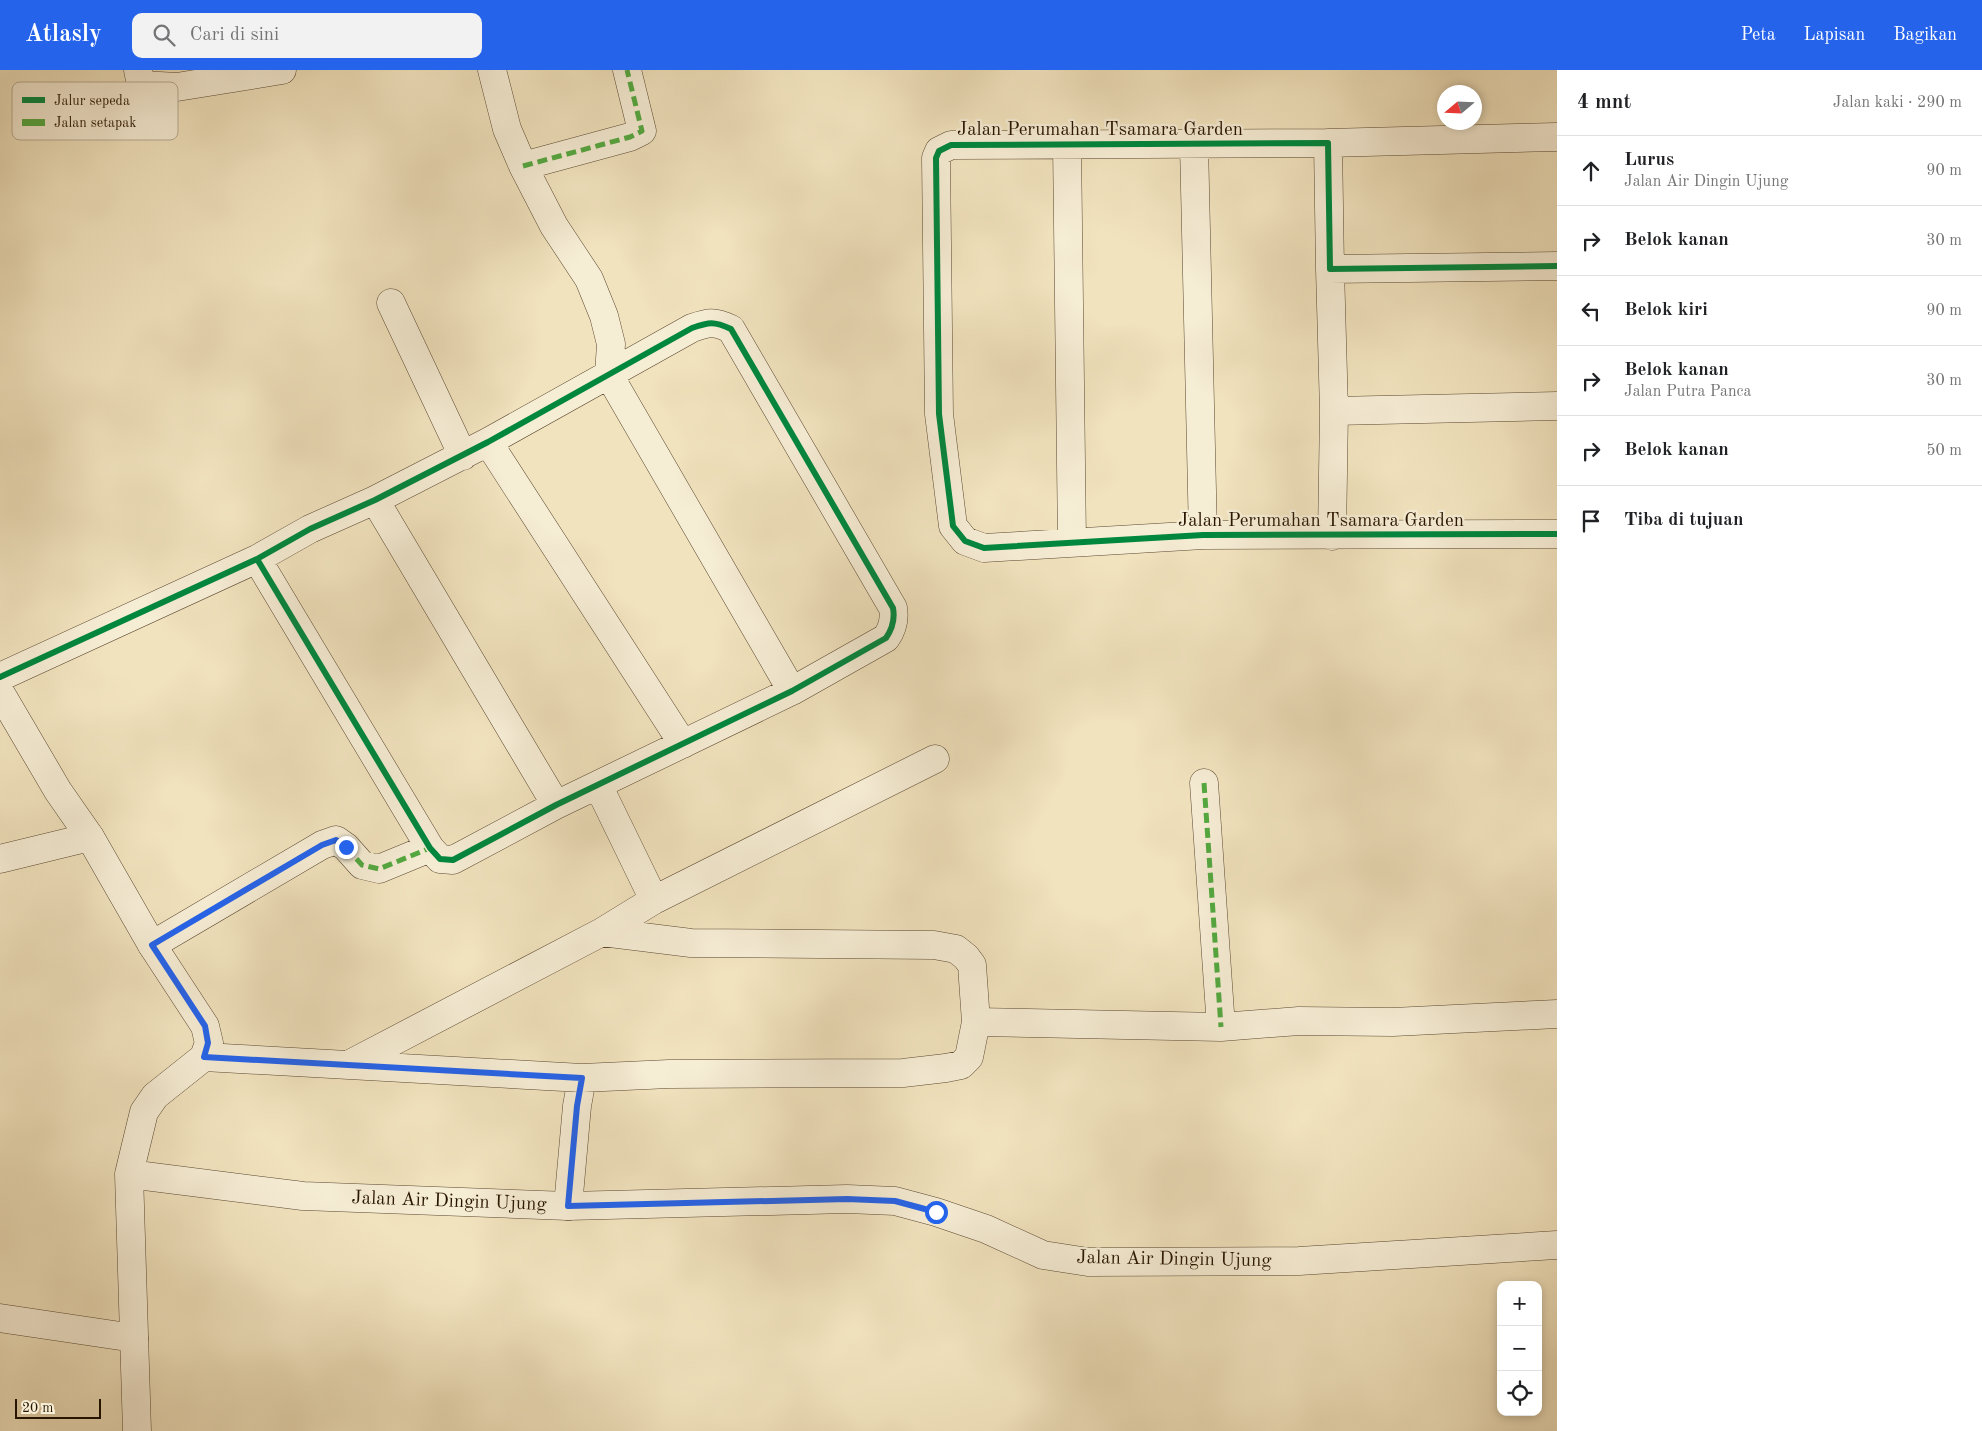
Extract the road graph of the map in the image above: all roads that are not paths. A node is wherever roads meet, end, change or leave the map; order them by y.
1 (282, 70) edge
2 (492, 70) edge
3 (627, 70) edge
4 (140, 77) edge
5 (158, 82) edge
6 (178, 87) edge
7 (1557, 137) edge
8 (1328, 143) junction
9 (1067, 144) junction
10 (1194, 144) junction
11 (523, 166) junction
12 (1557, 266) edge
13 (1330, 269) junction
14 (391, 303) dead end
15 (609, 375) junction
16 (1557, 406) edge
17 (1334, 412) junction
18 (488, 442) junction
19 (463, 456) junction
20 (375, 500) junction
21 (1557, 534) edge
22 (1203, 535) junction
23 (1332, 536) junction
24 (1072, 542) junction
25 (256, 559) junction
26 (0, 677) edge
27 (792, 690) junction
28 (0, 692) edge
29 (683, 744) junction
30 (935, 759) dead end
31 (1204, 783) dead end
32 (598, 785) junction
33 (556, 805) junction
34 (90, 837) junction
35 (430, 848) junction
36 (0, 859) edge
37 (654, 900) junction
38 (602, 932) junction
39 (152, 945) junction
40 (1557, 1014) edge
41 (976, 1022) junction
42 (1221, 1027) junction
43 (204, 1057) junction
44 (348, 1065) junction
45 (582, 1078) junction
46 (129, 1174) junction
47 (568, 1206) junction
48 (1557, 1245) edge
49 (0, 1318) edge
50 (134, 1338) junction
51 (137, 1431) edge

1 - 6 street
2 - 11 street
3 - 11 street
4 - 5 street
7 - 8 street, Jalan Perumahan Tsamara Garden
8 - 10 street, Jalan Perumahan Tsamara Garden
8 - 13 street, Jalan Perumahan Tsamara Garden
9 - 10 street, Jalan Perumahan Tsamara Garden
9 - 24 street, Jalan Perumahan Tsamara Garden
9 - 24 street, Jalan Perumahan Tsamara Garden
10 - 22 street, Jalan Perumahan Tsamara Garden
11 - 15 street
12 - 13 street
13 - 17 street, Jalan Perumahan Tsamara Garden
14 - 19 street
15 - 18 street
15 - 27 street
15 - 27 street
16 - 17 street
17 - 23 street, Jalan Perumahan Tsamara Garden
18 - 19 street
18 - 29 street
19 - 20 street
20 - 25 street
20 - 33 street
21 - 23 street, Jalan Perumahan Tsamara Garden
22 - 23 street, Jalan Perumahan Tsamara Garden
22 - 24 street, Jalan Perumahan Tsamara Garden
25 - 26 street
25 - 35 street
27 - 29 street
28 - 34 street
29 - 32 street
30 - 37 street
31 - 42 street
32 - 33 street
32 - 37 street
33 - 35 street
34 - 36 street
34 - 39 street
35 - 39 street
37 - 38 street
38 - 41 street
38 - 44 street
39 - 43 street
40 - 42 street
41 - 42 street
41 - 45 street
43 - 44 street
43 - 46 street
44 - 45 street
45 - 47 street
46 - 47 street, Jalan Air Dingin Ujung
46 - 50 street
47 - 48 street, Jalan Air Dingin Ujung
49 - 50 street
50 - 51 street

